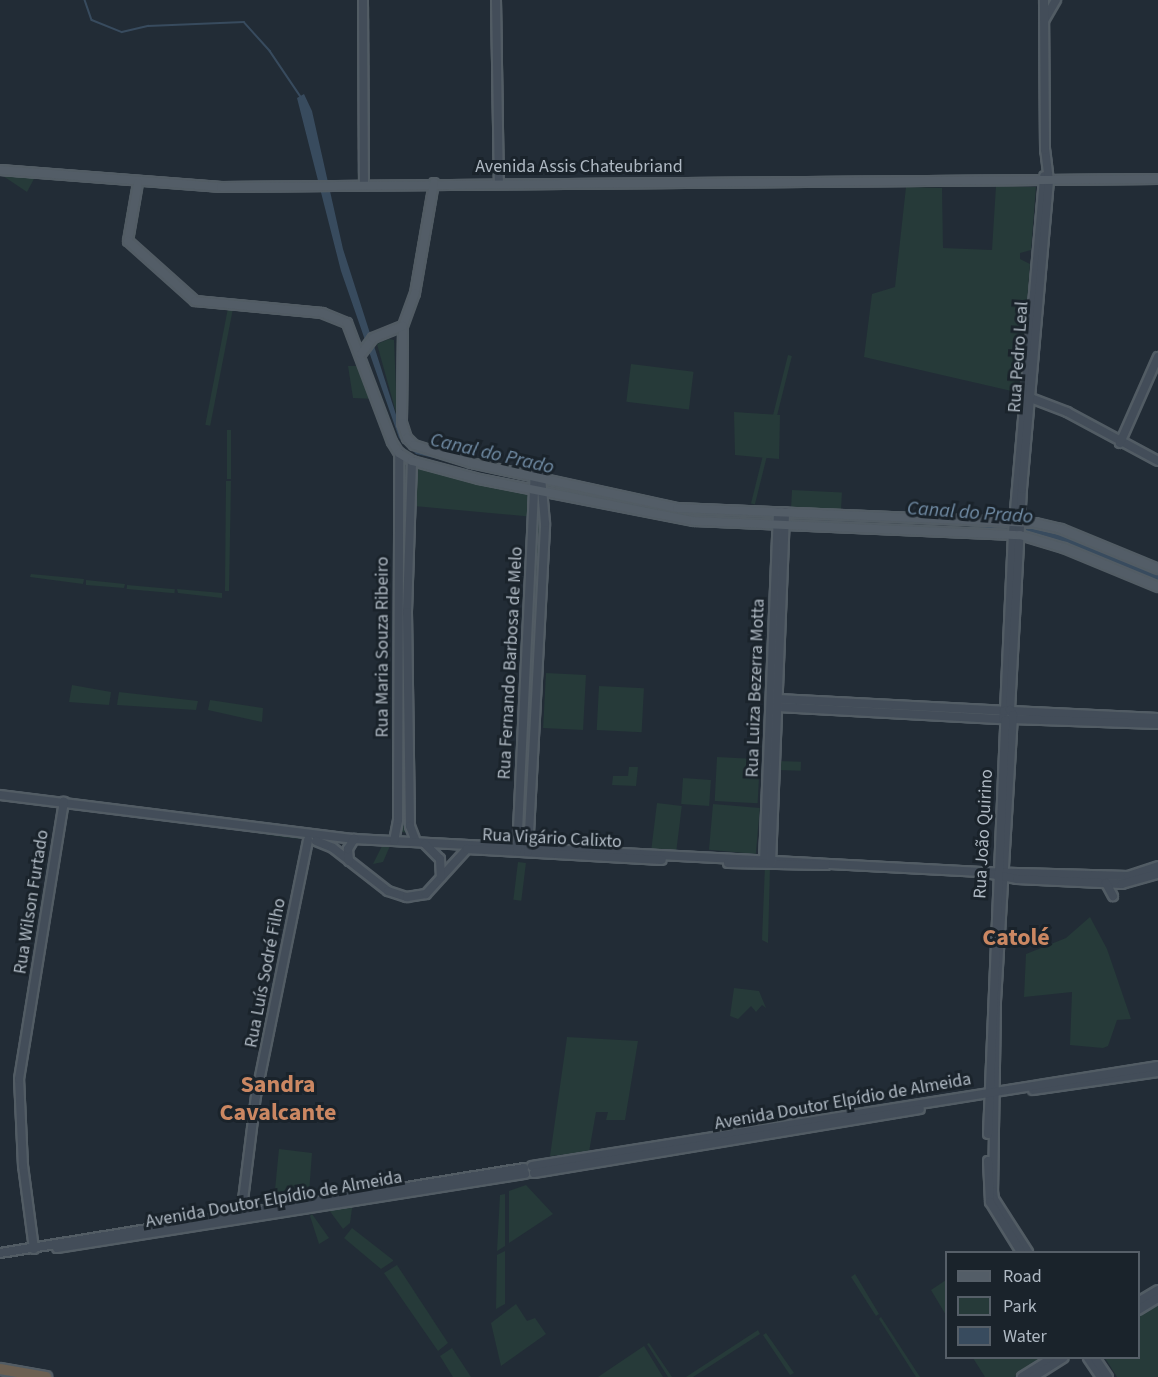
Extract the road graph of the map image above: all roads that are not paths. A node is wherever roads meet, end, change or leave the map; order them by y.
1 (363, 0) edge
2 (496, 0) edge
3 (1044, 0) edge
4 (1056, 0) edge
5 (1047, 16) junction
6 (0, 170) edge
7 (1158, 179) edge
8 (1046, 181) junction
9 (138, 183) junction
10 (434, 183) junction
11 (499, 184) junction
12 (364, 185) junction
13 (404, 326) junction
14 (362, 352) junction
15 (1158, 357) edge
16 (1028, 397) junction
17 (1120, 443) junction
18 (399, 453) junction
19 (412, 461) junction
20 (1158, 461) edge
21 (540, 480) junction
22 (534, 488) junction
23 (781, 517) junction
24 (1017, 521) junction
25 (1017, 534) junction
26 (1158, 569) edge
27 (1158, 586) edge
28 (777, 621) junction
29 (778, 703) junction
30 (1008, 715) junction
31 (1158, 718) edge
32 (1158, 724) edge
33 (0, 795) edge
34 (64, 802) junction
35 (170, 817) junction
36 (769, 819) junction
37 (354, 839) junction
38 (308, 840) junction
39 (394, 841) junction
40 (419, 842) junction
41 (517, 850) junction
42 (528, 850) junction
43 (349, 861) junction
44 (767, 861) junction
45 (1158, 866) edge
46 (999, 874) junction
47 (1158, 874) edge
48 (441, 877) junction
49 (1017, 879) junction
50 (1106, 883) junction
51 (1001, 892) junction
52 (1113, 896) dead end
53 (1158, 1066) edge
54 (1158, 1071) edge
55 (992, 1094) junction
56 (992, 1201) junction
57 (241, 1217) junction
58 (32, 1249) junction
59 (1021, 1251) edge
60 (1027, 1251) edge
61 (0, 1253) edge
62 (1158, 1290) edge
63 (1158, 1298) edge
64 (1140, 1301) edge
65 (1140, 1309) edge
66 (1050, 1359) edge
67 (1061, 1359) edge
68 (1089, 1359) edge
69 (1096, 1359) edge
70 (0, 1369) edge
71 (46, 1377) edge
72 (1022, 1377) edge
73 (1033, 1377) edge
74 (1101, 1377) edge
75 (1108, 1377) edge

1 - 12 main road
2 - 11 main road
3 - 5 main road
4 - 5 main road
5 - 8 main road, Rua Pedro Leal
6 - 9 main road, Avenida Assis Chateubriand
7 - 8 main road, Avenida Assis Chateubriand
8 - 11 main road, Avenida Assis Chateubriand
8 - 16 main road, Rua Pedro Leal
9 - 12 main road, Avenida Assis Chateubriand
9 - 14 main road
10 - 11 main road, Avenida Assis Chateubriand
10 - 12 main road, Avenida Assis Chateubriand
10 - 13 main road
13 - 14 main road
13 - 21 main road
14 - 18 main road
15 - 17 main road
16 - 17 main road
16 - 24 main road, Rua Pedro Leal
17 - 20 main road
18 - 19 main road
18 - 39 main road, Rua Maria Souza Ribeiro
19 - 22 main road
19 - 40 main road, Rua Maria Souza Ribeiro
21 - 22 main road
21 - 23 main road
21 - 23 main road
21 - 42 main road, Rua Fernando Barbosa de Melo
22 - 41 main road, Rua Fernando Barbosa de Melo
23 - 24 main road
23 - 25 main road
23 - 28 main road, Rua Luiza Bezerra Motta
24 - 25 main road, Rua Pedro Leal
24 - 26 main road
25 - 27 main road
25 - 30 main road, Rua João Quirino
28 - 29 main road, Rua Luiza Bezerra Motta
28 - 36 main road, Rua Luiza Bezerra Motta
29 - 30 main road
29 - 36 main road, Rua Luiza Bezerra Motta
30 - 31 main road
30 - 32 main road
30 - 46 main road, Rua João Quirino
33 - 34 main road, Rua Vigário Calixto
34 - 35 main road, Rua Vigário Calixto
34 - 58 main road, Rua Wilson Furtado
35 - 37 main road, Rua Vigário Calixto
35 - 38 main road, Rua Vigário Calixto
36 - 44 main road, Rua Luiza Bezerra Motta
37 - 39 main road, Rua Vigário Calixto
37 - 43 main road
38 - 43 main road, Rua Vigário Calixto
38 - 57 main road, Rua Luís Sodré Filho
39 - 40 main road, Rua Vigário Calixto
40 - 41 main road, Rua Vigário Calixto
40 - 48 main road
41 - 42 main road, Rua Vigário Calixto
41 - 48 main road, Rua Vigário Calixto
42 - 44 main road, Rua Vigário Calixto
43 - 48 main road, Rua Vigário Calixto
44 - 46 main road, Rua Vigário Calixto
45 - 46 main road, Rua Vigário Calixto
46 - 49 main road, Rua Vigário Calixto
46 - 51 main road, Rua João Quirino
46 - 55 main road, Rua João Quirino
47 - 50 main road, Rua Vigário Calixto
49 - 50 main road, Rua Vigário Calixto
49 - 51 main road
50 - 52 main road
51 - 55 main road, Rua João Quirino
53 - 55 main road, Avenida Doutor Elpídio de Almeida
54 - 55 main road, Avenida Doutor Elpídio de Almeida
55 - 56 main road, Rua João Quirino
55 - 57 main road, Avenida Doutor Elpídio de Almeida
56 - 59 main road
56 - 60 main road
57 - 58 main road, Avenida Doutor Elpídio de Almeida
58 - 61 main road, Avenida Doutor Elpídio de Almeida
62 - 64 main road
63 - 65 main road
66 - 72 main road
67 - 73 main road
68 - 74 main road
69 - 75 main road
70 - 71 highway

